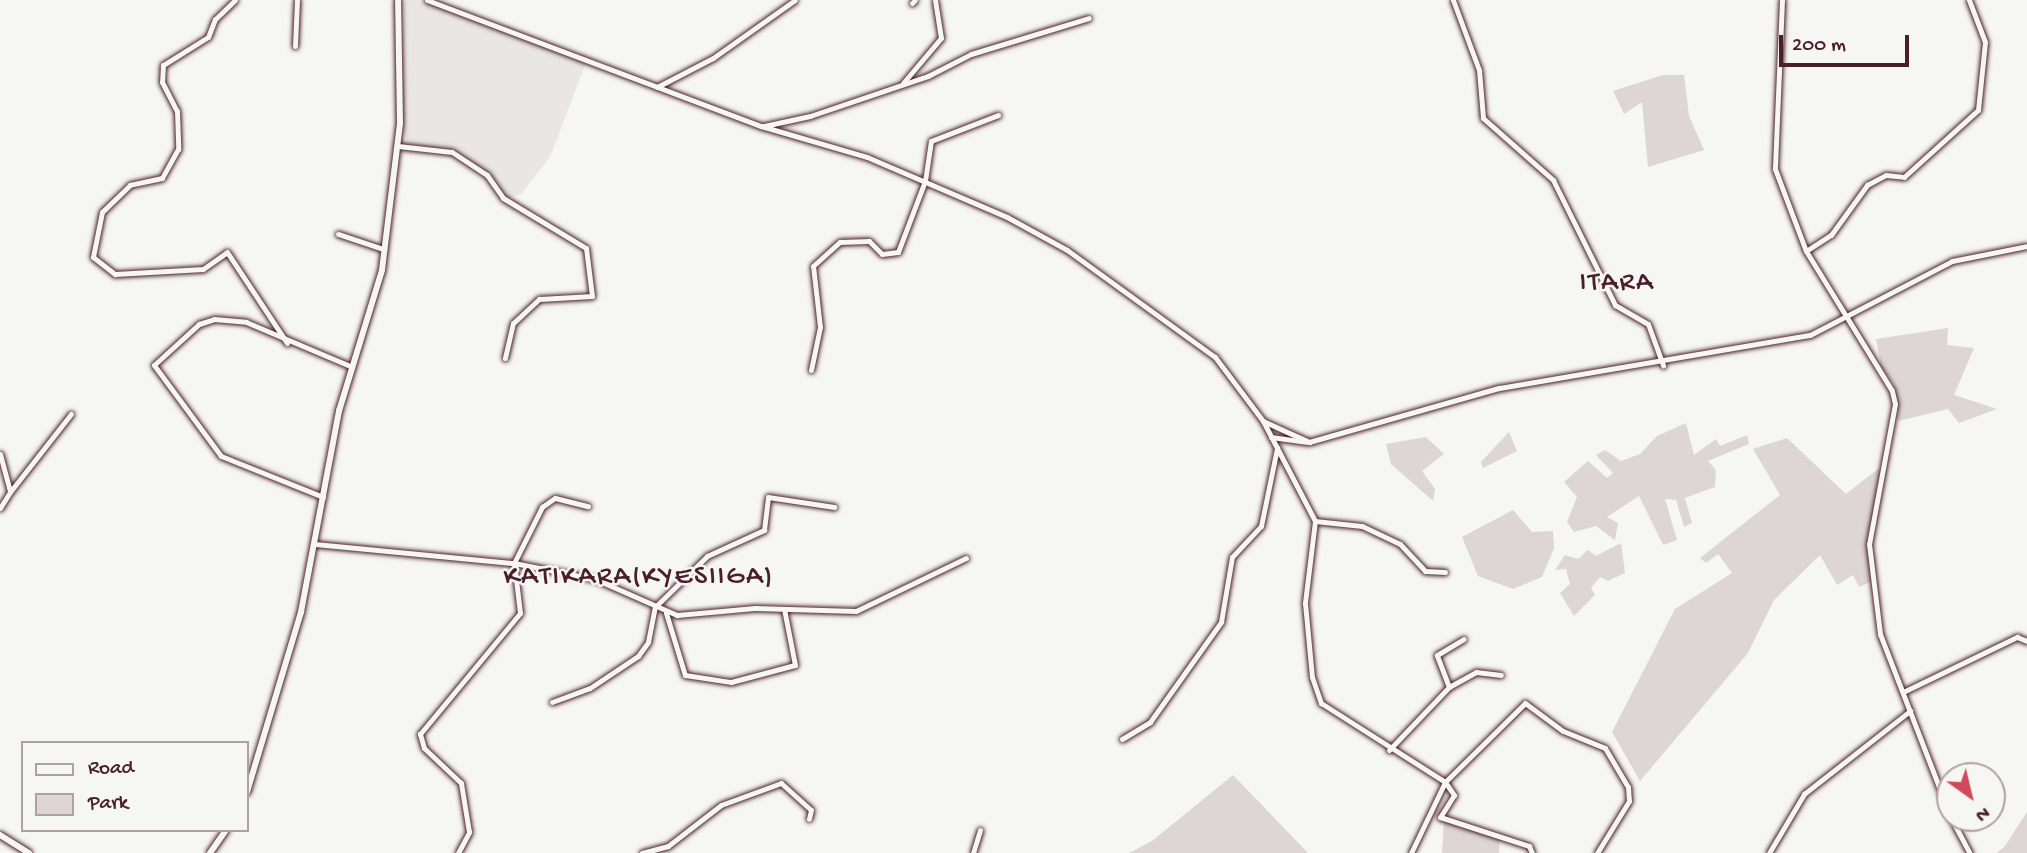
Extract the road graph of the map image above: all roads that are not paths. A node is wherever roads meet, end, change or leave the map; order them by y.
1 (235, 0) edge
2 (297, 0) edge
3 (398, 0) edge
4 (427, 0) edge
5 (795, 0) edge
6 (935, 0) edge
7 (1453, 0) edge
8 (1782, 0) edge
9 (1969, 0) edge
10 (1089, 18) dead end
11 (295, 46) dead end
12 (901, 85) junction
13 (657, 87) junction
14 (998, 115) dead end
15 (761, 126) junction
16 (398, 146) junction
17 (925, 181) junction
18 (338, 234) dead end
19 (2027, 246) edge
20 (383, 249) junction
21 (1806, 251) junction
22 (1844, 319) junction
23 (287, 343) junction
24 (505, 359) dead end
25 (1663, 365) junction
26 (350, 366) junction
27 (811, 370) dead end
28 (71, 414) dead end
29 (1263, 421) junction
30 (1271, 437) junction
31 (1309, 442) junction
32 (1277, 448) junction
33 (0, 454) edge
34 (10, 492) junction
35 (323, 497) junction
36 (588, 506) dead end
37 (834, 507) dead end
38 (0, 508) edge
39 (1315, 521) junction
40 (315, 544) junction
41 (966, 558) dead end
42 (514, 563) junction
43 (1445, 572) dead end
44 (655, 607) junction
45 (784, 609) junction
46 (666, 613) junction
47 (1464, 639) dead end
48 (2027, 641) edge
49 (1501, 675) dead end
50 (1449, 687) junction
51 (1903, 692) junction
52 (552, 702) dead end
53 (1910, 711) junction
54 (1122, 739) dead end
55 (1389, 750) junction
56 (1936, 778) edge
57 (1445, 782) junction
58 (248, 789) edge
59 (809, 819) dead end
60 (980, 830) dead end
61 (225, 832) edge
62 (1959, 832) edge
63 (0, 835) edge
64 (14, 850) edge
65 (29, 853) edge
66 (210, 853) edge
67 (458, 853) edge
68 (642, 853) edge
69 (972, 853) edge
70 (1411, 853) edge
71 (1532, 853) edge
72 (1597, 853) edge
73 (1769, 853) edge
74 (1970, 853) edge

1 - 23 street
2 - 11 street
3 - 16 main road
4 - 13 street
5 - 13 street
6 - 12 street
7 - 25 street
8 - 21 street
9 - 21 street
10 - 12 street
12 - 15 street
13 - 15 street
14 - 17 street
15 - 17 street
16 - 20 main road
16 - 24 street
17 - 27 street
17 - 29 street
18 - 20 street
19 - 22 street
20 - 26 main road
21 - 22 street
22 - 25 street
22 - 51 street
23 - 26 street
23 - 35 street
25 - 31 street
26 - 35 main road
28 - 34 street
29 - 30 street
29 - 31 street
30 - 31 street
30 - 32 street
32 - 39 street
32 - 54 street
33 - 34 street
34 - 38 street
35 - 40 main road
36 - 42 street
37 - 44 street
39 - 43 street
39 - 55 street
40 - 42 street
40 - 58 main road
41 - 45 street
42 - 44 street
42 - 67 street
44 - 46 street
44 - 52 street
45 - 46 street
45 - 46 street
47 - 50 street
48 - 51 street
49 - 50 street
50 - 55 street
51 - 53 street
53 - 56 street
53 - 73 street
55 - 57 street
57 - 70 street
57 - 71 street
57 - 72 street
59 - 68 street
60 - 69 street
61 - 66 main road
62 - 74 street
63 - 64 main road
64 - 65 main road

